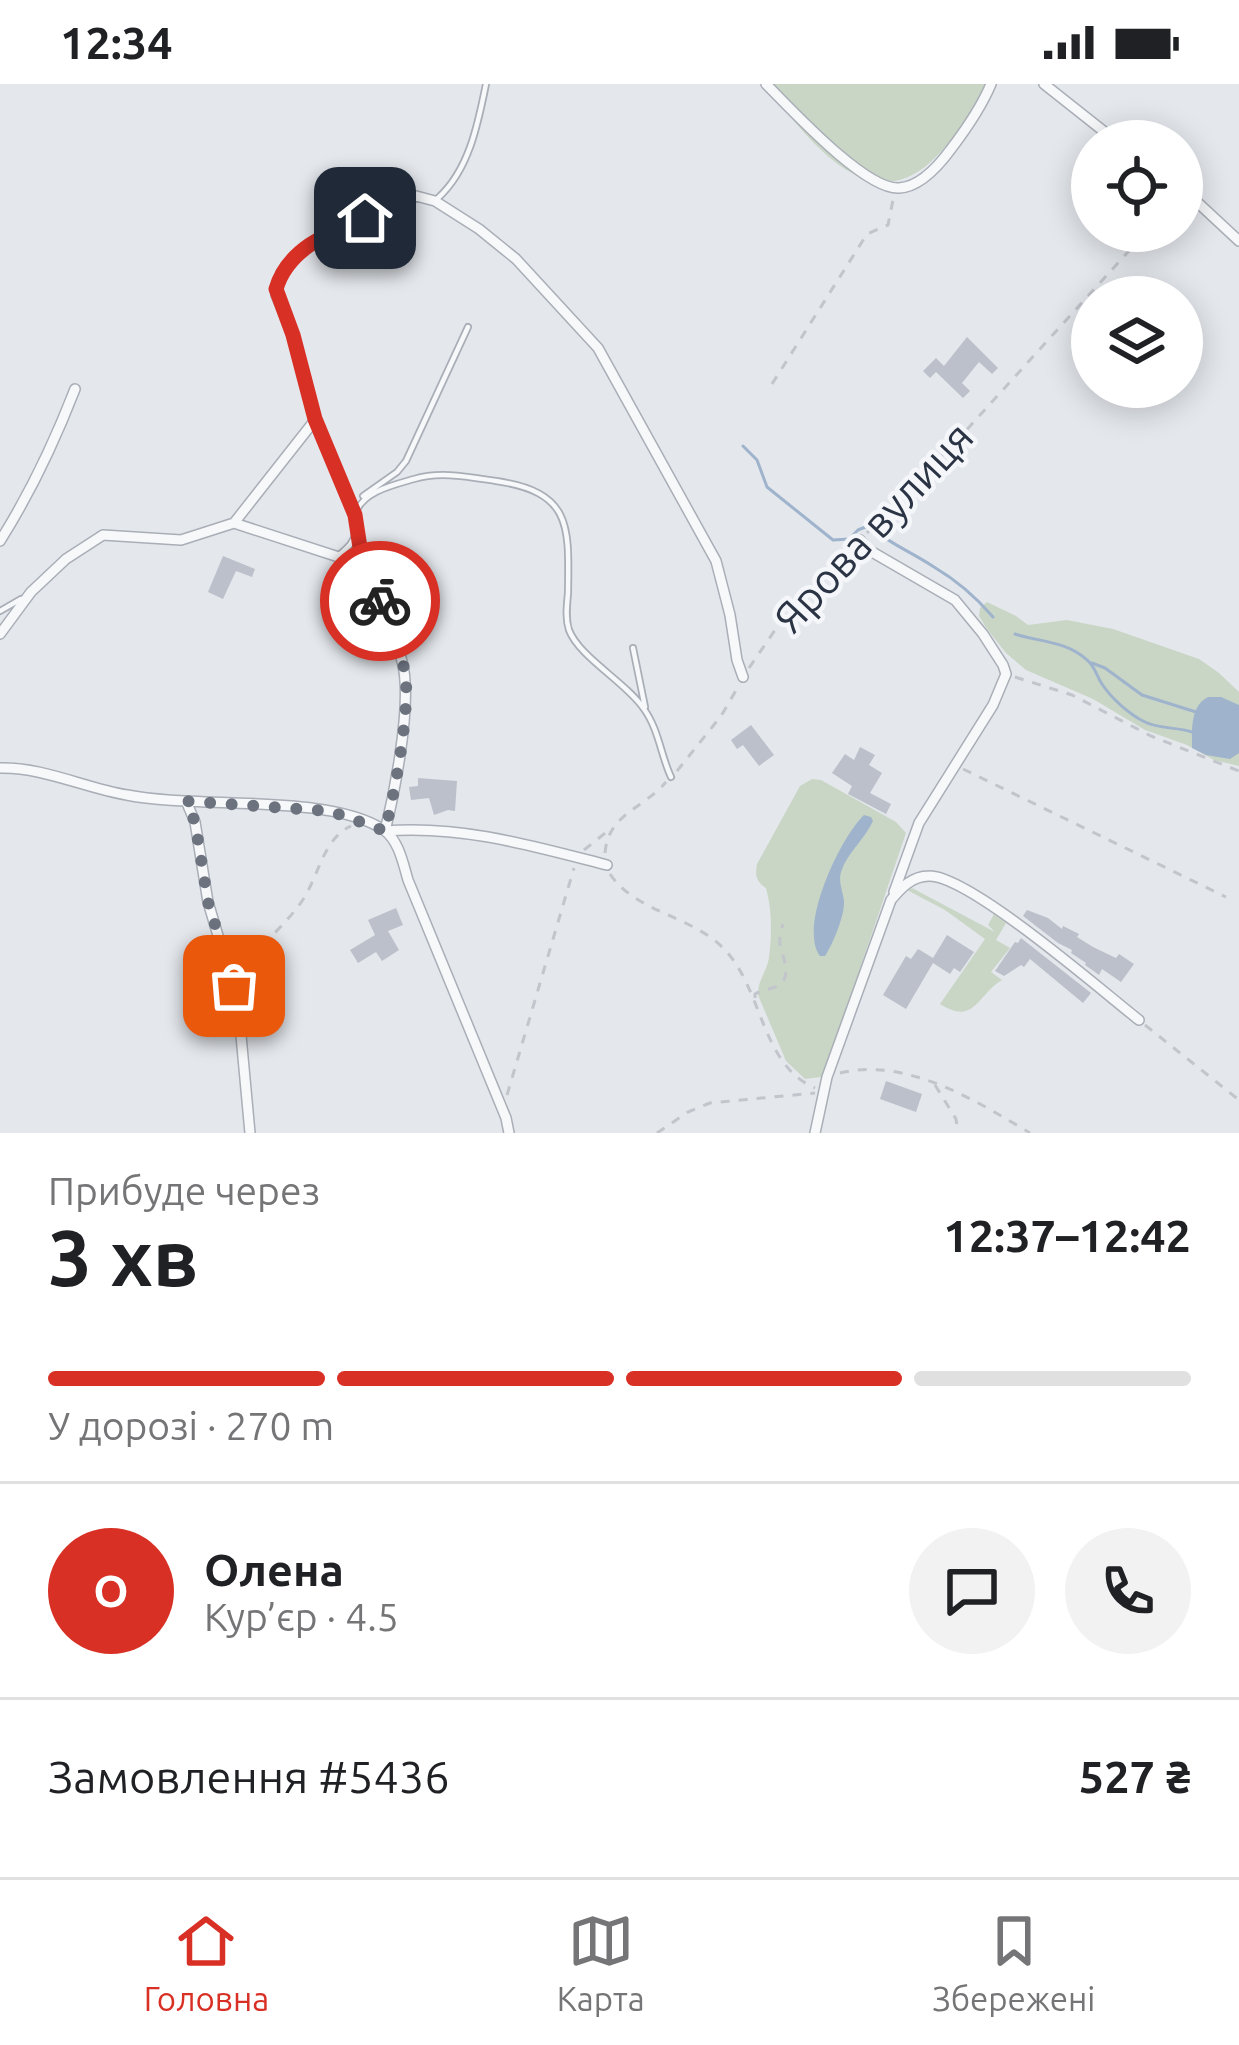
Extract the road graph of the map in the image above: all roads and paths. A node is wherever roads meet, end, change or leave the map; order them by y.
1 (486, 84) edge
2 (766, 84) edge
3 (991, 84) edge
4 (1044, 84) edge
5 (1089, 120) edge
6 (895, 188) junction
7 (436, 201) junction
8 (1203, 207) edge
9 (1239, 241) edge
10 (1128, 252) edge
11 (468, 327) dead end
12 (772, 384) dead end
13 (75, 388) dead end
14 (315, 419) junction
15 (356, 512) junction
16 (234, 523) junction
17 (356, 533) junction
18 (863, 537) junction
19 (0, 541) edge
20 (336, 556) junction
21 (363, 567) junction
22 (31, 592) junction
23 (0, 611) edge
24 (0, 634) edge
25 (633, 648) dead end
26 (1006, 674) junction
27 (743, 677) junction
28 (647, 712) junction
29 (954, 764) junction
30 (0, 768) edge
31 (1239, 771) edge
32 (671, 777) junction
33 (186, 801) junction
34 (364, 822) junction
35 (610, 829) junction
36 (385, 831) junction
37 (577, 857) junction
38 (607, 865) junction
39 (1226, 897) dead end
40 (891, 900) junction
41 (783, 925) dead end
42 (234, 986) junction
43 (756, 1000) junction
44 (1139, 1020) joint
45 (827, 1077) junction
46 (934, 1083) junction
47 (825, 1092) junction
48 (507, 1094) dead end
49 (1239, 1100) edge
50 (250, 1133) edge
51 (509, 1133) edge
52 (657, 1133) edge
53 (815, 1133) edge
54 (958, 1133) edge
55 (1030, 1133) edge

1 - 7 lane
2 - 6 street
3 - 6 street
4 - 5 street
6 - 12 path
7 - 14 street
7 - 27 street
8 - 9 street
10 - 18 path, Ярова вулиця
11 - 15 lane
13 - 19 street
14 - 15 lane
14 - 16 street
15 - 17 lane
15 - 28 lane
16 - 20 street
16 - 22 street
17 - 20 lane
17 - 21 lane
18 - 26 street
18 - 27 path, Ярова вулиця
20 - 21 street
21 - 36 street
22 - 23 lane
22 - 24 street
25 - 28 lane
26 - 29 street
26 - 31 path
27 - 32 path, Ярова вулиця
28 - 32 lane
29 - 39 path
29 - 40 street
30 - 33 street
32 - 35 path, Ярова вулиця
33 - 34 street
33 - 42 street
34 - 36 street
34 - 42 path
35 - 37 path, Ярова вулиця
35 - 38 path
36 - 37 street
36 - 51 street
37 - 38 street
37 - 48 path
38 - 43 path
40 - 44 street
40 - 45 street
41 - 43 path
42 - 50 street
43 - 47 path
44 - 49 path
45 - 46 path
45 - 47 street
46 - 54 path
46 - 55 path
47 - 52 path
47 - 53 street

